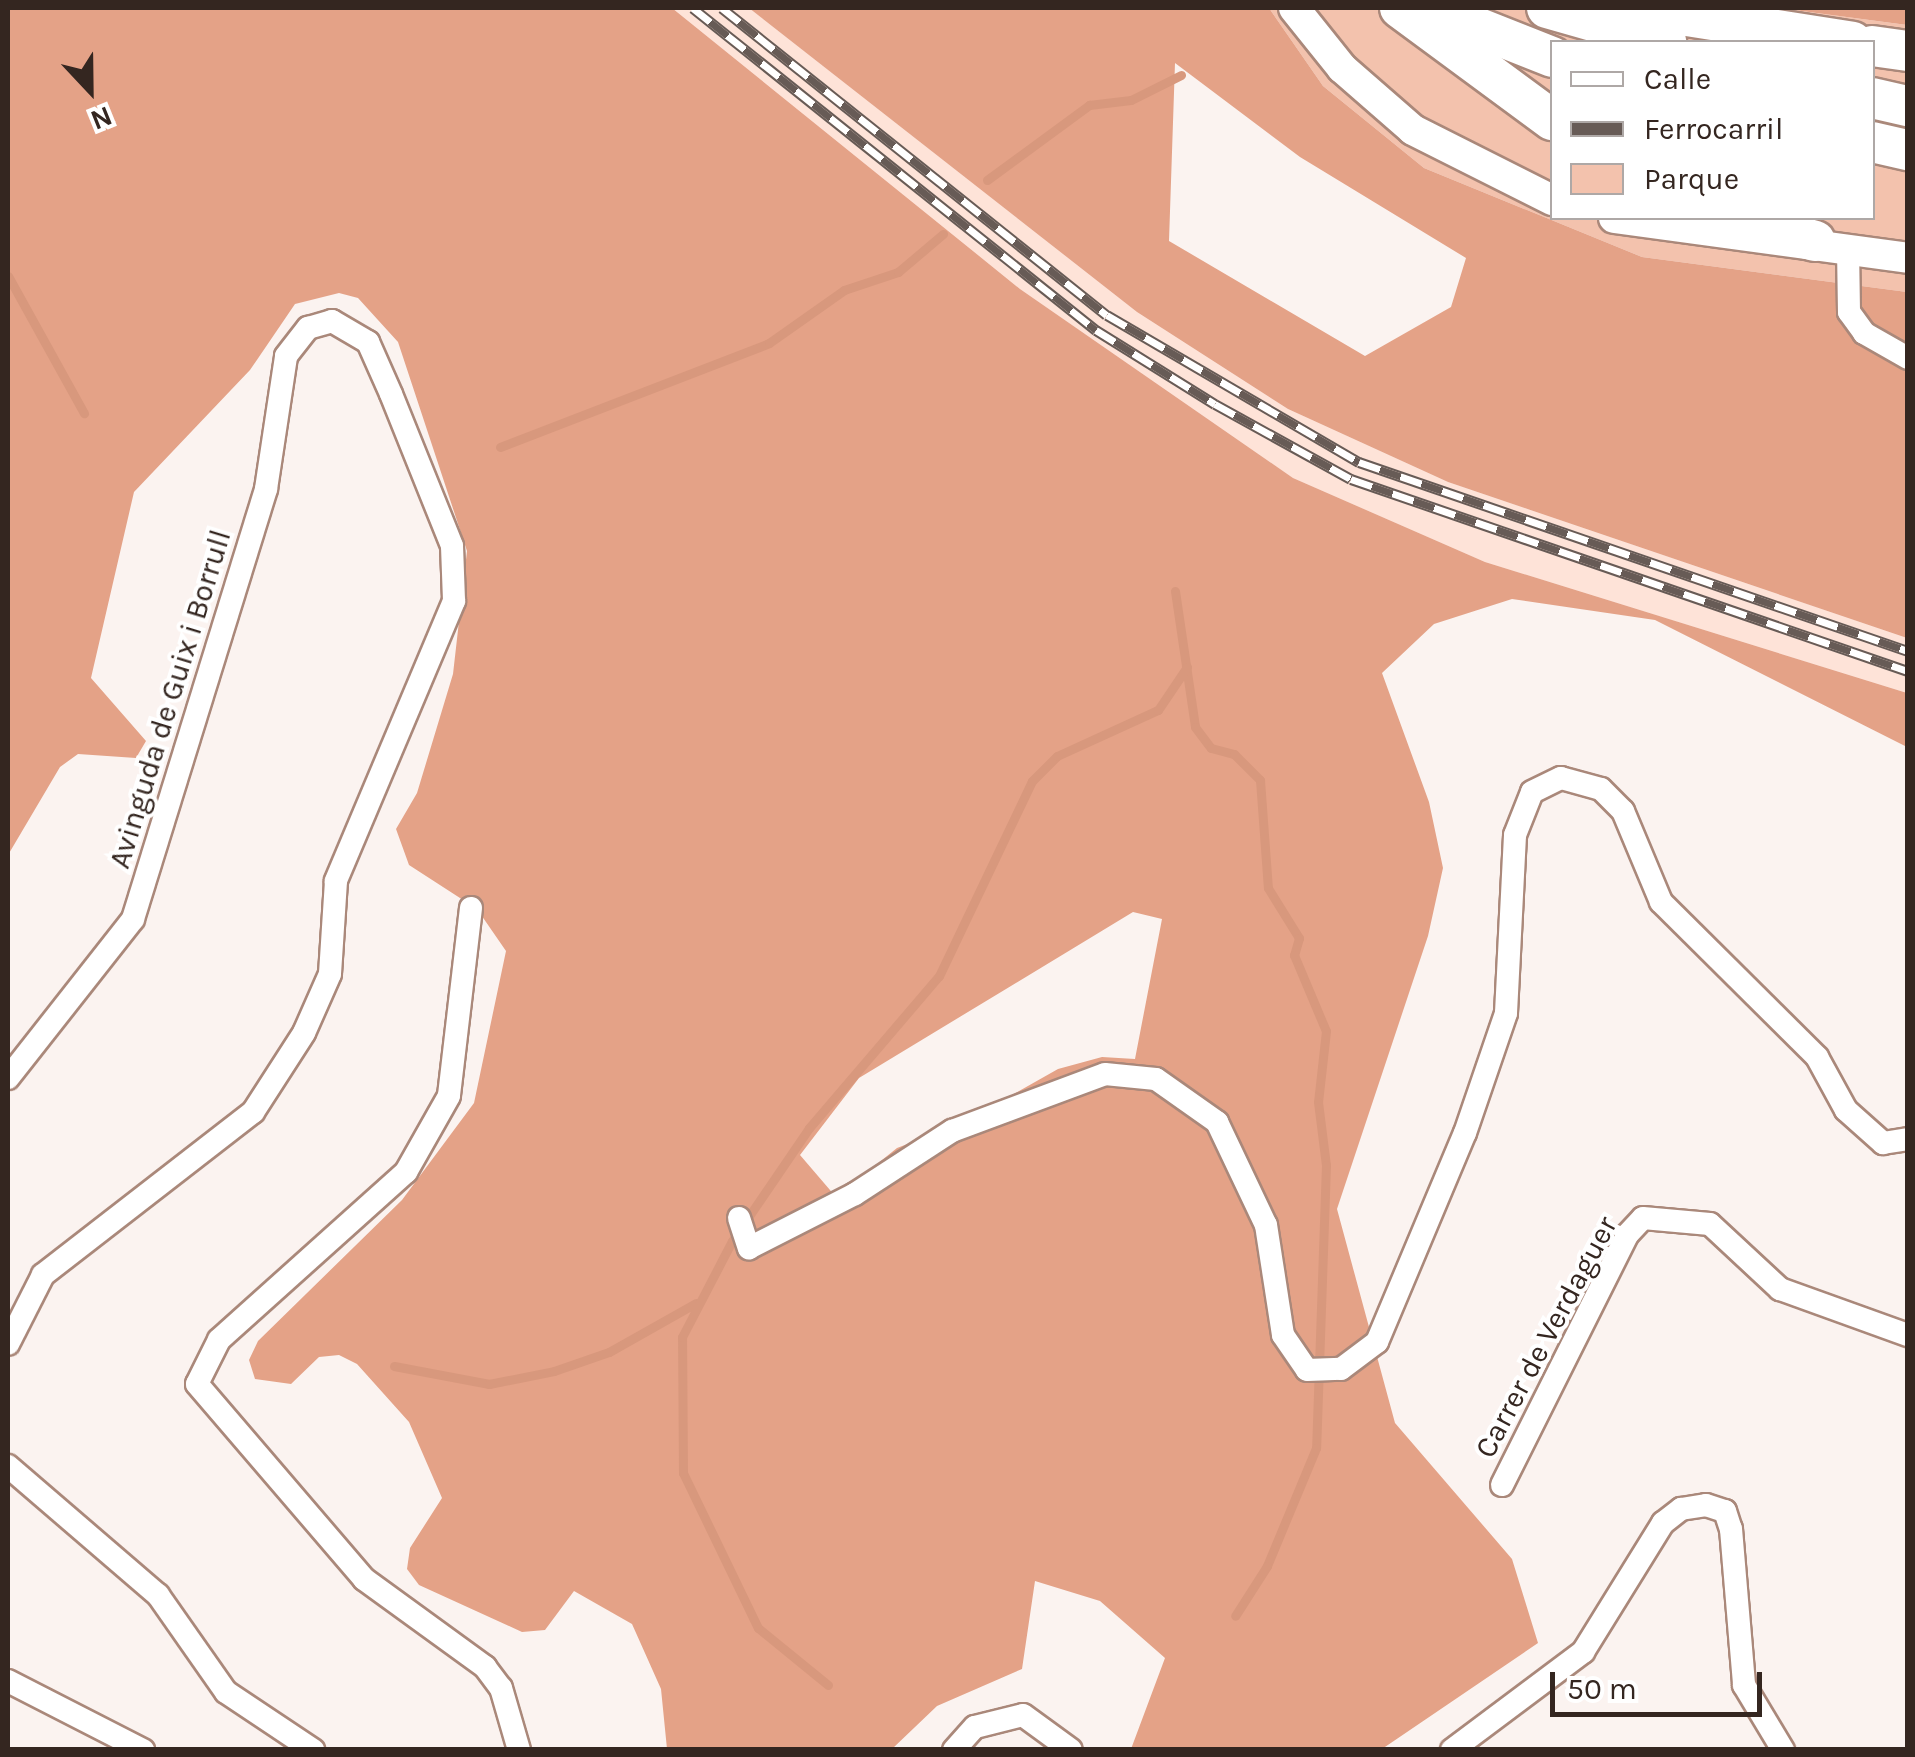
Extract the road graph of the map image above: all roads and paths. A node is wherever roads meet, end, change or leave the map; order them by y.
1 (1294, 8) edge
2 (1400, 8) edge
3 (1427, 8) edge
4 (1548, 8) edge
5 (1636, 8) edge
6 (1659, 40) edge
7 (1839, 40) edge
8 (1875, 46) edge
9 (1908, 51) edge
10 (1550, 56) edge
11 (1875, 99) edge
12 (1908, 106) edge
13 (1550, 119) edge
14 (1875, 143) edge
15 (1908, 150) edge
16 (1550, 199) edge
17 (1630, 220) edge
18 (1738, 220) edge
19 (1832, 245) junction
20 (1908, 258) edge
21 (1908, 358) edge
22 (471, 908) dead end
23 (8, 1078) edge
24 (1908, 1139) edge
25 (739, 1218) dead end
26 (1908, 1335) edge
27 (8, 1344) edge
28 (8, 1466) edge
29 (1502, 1485) dead end
30 (8, 1681) edge
31 (142, 1750) edge
32 (313, 1750) edge
33 (518, 1750) edge
34 (954, 1750) edge
35 (1071, 1750) edge
36 (1452, 1750) edge
37 (1783, 1750) edge

1 - 16 main road
2 - 13 highway
3 - 10 highway
4 - 6 highway
5 - 7 highway
8 - 9 highway
11 - 12 highway
14 - 15 highway
17 - 19 main road
18 - 19 highway
19 - 20 main road
19 - 21 street
22 - 33 street
23 - 27 street, Avinguda de Guix i Borrull
24 - 25 street
26 - 29 street, Carrer de Verdaguer
28 - 32 street
30 - 31 street
34 - 35 street
36 - 37 street

